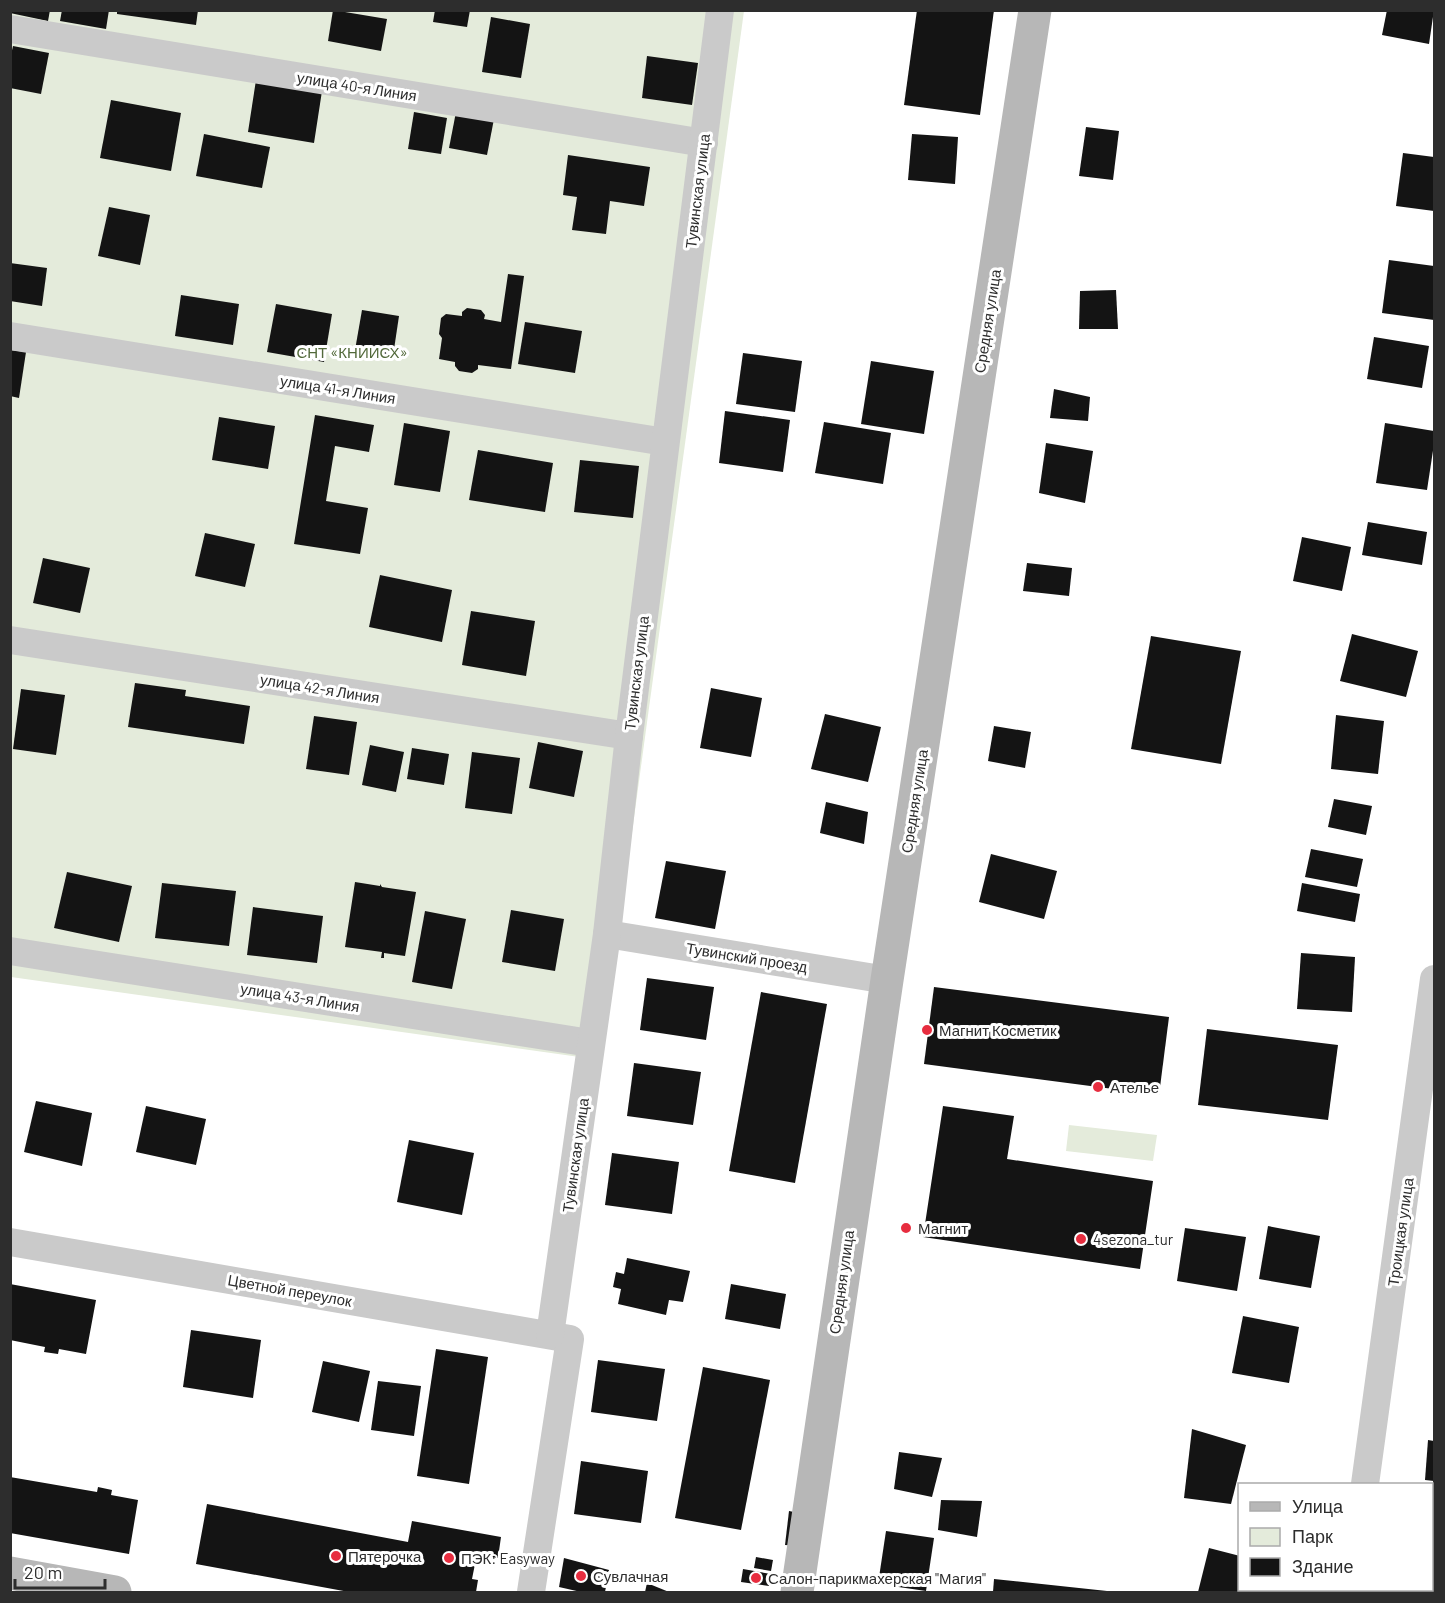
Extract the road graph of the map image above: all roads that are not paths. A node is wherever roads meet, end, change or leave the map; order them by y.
1 (720, 10) edge
2 (1035, 10) edge
3 (10, 29) edge
4 (704, 143) junction
5 (10, 336) edge
6 (665, 442) junction
7 (10, 640) edge
8 (629, 736) junction
9 (607, 934) junction
10 (10, 951) edge
11 (1434, 979) edge
12 (886, 980) junction
13 (590, 1043) junction
14 (10, 1242) edge
15 (560, 1337) junction
16 (1365, 1483) edge
17 (10, 1573) edge
18 (115, 1593) edge
19 (531, 1593) edge
20 (797, 1593) edge

1 - 4 street, Тувинская улица
2 - 12 street, Средняя улица
3 - 4 street, улица 40-я Линия
4 - 6 street, Тувинская улица
5 - 6 street, улица 41-я Линия
6 - 8 street, Тувинская улица
7 - 8 street, улица 42-я Линия
8 - 9 street, Тувинская улица
9 - 12 street, Тувинский проезд
9 - 13 street, Тувинская улица
10 - 13 street, улица 43-я Линия
11 - 16 street, Троицкая улица
12 - 20 street, Средняя улица
13 - 15 street, Тувинская улица
14 - 15 street, Цветной переулок
15 - 19 street, Тувинская улица
17 - 18 street

